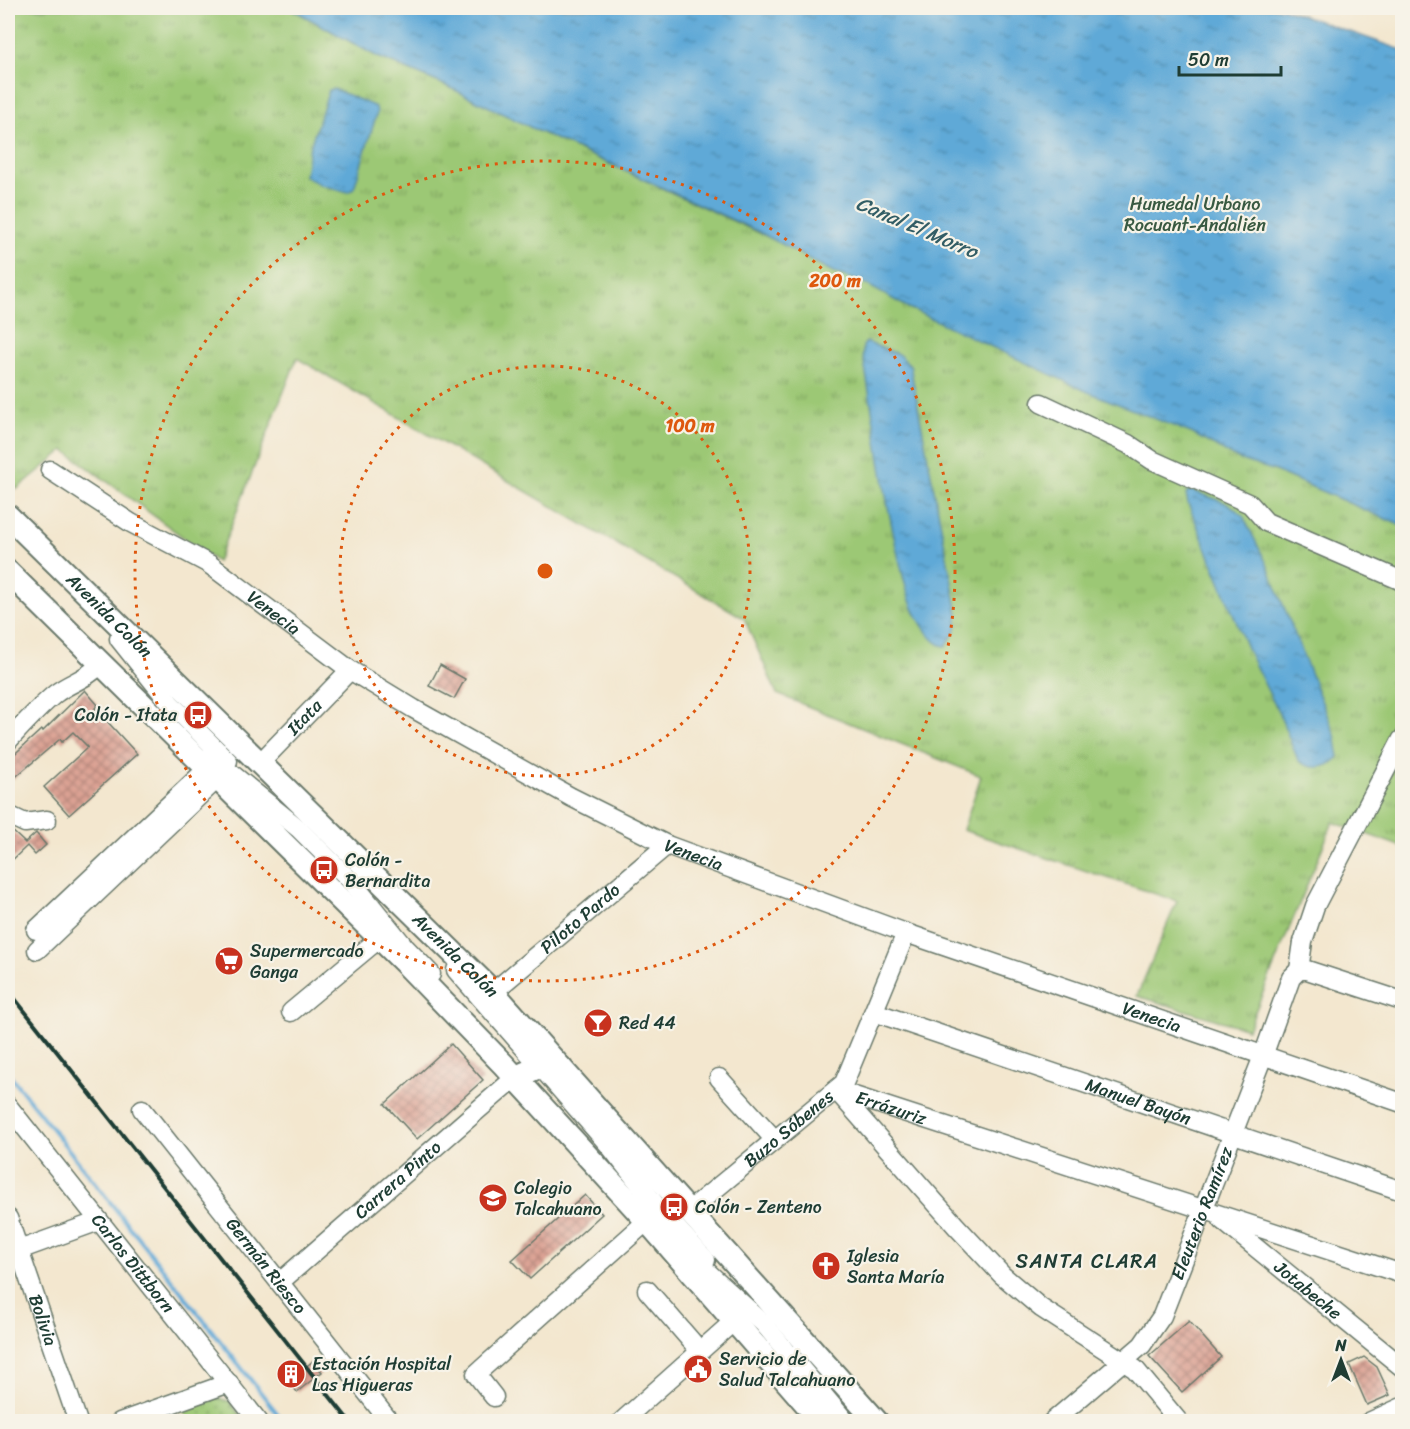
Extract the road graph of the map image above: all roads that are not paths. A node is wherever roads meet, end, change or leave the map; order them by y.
1 (1041, 403) dead end
2 (50, 470) dead end
3 (8, 516) edge
4 (8, 529) edge
5 (8, 558) edge
6 (8, 572) edge
7 (1402, 581) edge
8 (101, 664) junction
9 (350, 670) junction
10 (1402, 739) edge
11 (8, 741) edge
12 (260, 764) junction
13 (212, 774) junction
14 (8, 815) edge
15 (47, 820) dead end
16 (667, 845) junction
17 (36, 930) dead end
18 (906, 933) junction
19 (380, 938) junction
20 (37, 950) dead end
21 (1299, 970) junction
22 (493, 992) junction
23 (1402, 1001) edge
24 (291, 1012) dead end
25 (874, 1012) junction
26 (1263, 1056) junction
27 (535, 1070) junction
28 (719, 1078) dead end
29 (836, 1090) junction
30 (1402, 1103) edge
31 (8, 1106) edge
32 (142, 1109) dead end
33 (1233, 1134) junction
34 (775, 1140) junction
35 (1402, 1191) edge
36 (690, 1210) junction
37 (1209, 1211) junction
38 (8, 1218) edge
39 (99, 1221) junction
40 (647, 1221) junction
41 (13, 1252) edge
42 (1402, 1274) edge
43 (280, 1282) junction
44 (647, 1290) dead end
45 (734, 1321) junction
46 (700, 1351) junction
47 (1124, 1360) junction
48 (1402, 1367) edge
49 (841, 1381) junction
50 (229, 1383) junction
51 (494, 1397) dead end
52 (1402, 1407) edge
53 (78, 1422) edge
54 (120, 1422) edge
55 (259, 1422) edge
56 (390, 1422) edge
57 (621, 1422) edge
58 (822, 1422) edge
59 (846, 1422) edge
60 (877, 1422) edge
61 (1052, 1422) edge
62 (1179, 1422) edge
63 (1369, 1422) edge

1 - 7 street
2 - 9 street, Venecia
3 - 12 main road, Avenida Colón
4 - 27 street
5 - 27 street
6 - 8 main road, Avenida Colón
8 - 11 street
8 - 13 main road, Avenida Colón
9 - 12 street, Itata
9 - 16 street, Venecia
10 - 21 street
12 - 22 main road, Avenida Colón
13 - 17 street
13 - 19 main road, Avenida Colón
13 - 20 street
14 - 15 street
16 - 18 street, Venecia
16 - 22 street, Piloto Pardo
18 - 25 street, Buzo Sóbenes
18 - 26 street, Venecia
19 - 24 street
19 - 27 main road, Avenida Colón
21 - 23 street
21 - 26 street, Eleuterio Ramírez
22 - 27 main road, Avenida Colón
25 - 29 street, Buzo Sóbenes
25 - 33 street, Manuel Bayón
26 - 30 street, Venecia
26 - 33 street, Eleuterio Ramírez
27 - 36 main road, Avenida Colón
27 - 40 main road, Avenida Colón
27 - 43 street, Carrera Pinto
27 - 49 street
27 - 59 street
28 - 34 street
29 - 34 street, Buzo Sóbenes
29 - 37 street, Errázuriz
29 - 47 street, Errázuriz
31 - 39 street, Carlos Dittborn
32 - 43 street, Germán Riesco
33 - 35 street, Manuel Bayón
33 - 37 street, Eleuterio Ramírez
34 - 36 street, Buzo Sóbenes
36 - 49 main road, Avenida Colón
37 - 42 street, Errázuriz
37 - 47 street, Eleuterio Ramírez
37 - 48 street, Jotabeche
38 - 41 street, Bolivia
39 - 41 street
39 - 50 street, Carlos Dittborn
40 - 45 main road, Avenida Colón
40 - 51 street
41 - 53 street, Bolivia
43 - 56 street, Germán Riesco
44 - 46 street
45 - 46 street
45 - 58 main road, Avenida Colón
46 - 57 street
47 - 61 street, Eleuterio Ramírez
47 - 62 street, Errázuriz
49 - 60 main road, Avenida Colón
50 - 54 street
50 - 55 street, Carlos Dittborn
52 - 63 street

